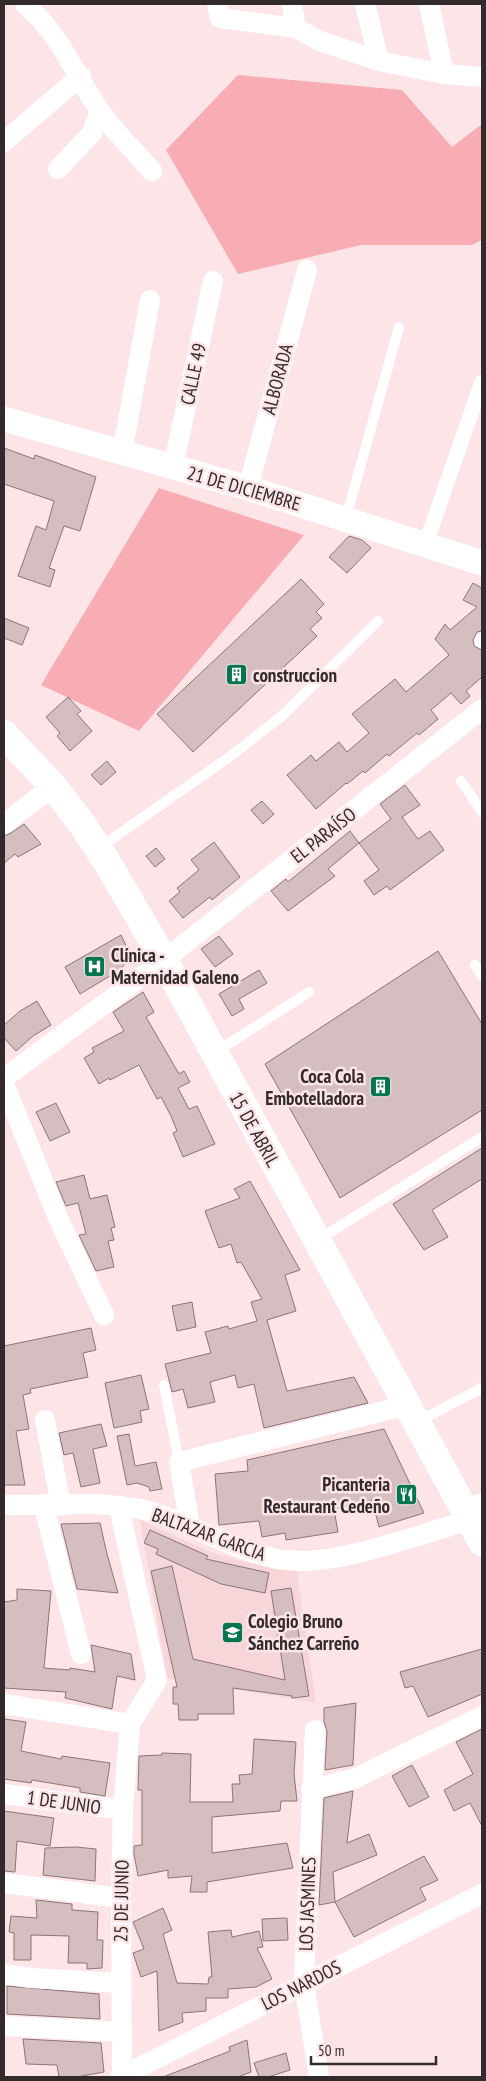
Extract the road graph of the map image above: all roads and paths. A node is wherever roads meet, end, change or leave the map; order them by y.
1 (25, 4) edge
2 (217, 4) edge
3 (292, 4) edge
4 (365, 4) edge
5 (429, 4) edge
6 (296, 28) junction
7 (379, 61) junction
8 (444, 74) junction
9 (81, 76) junction
10 (482, 77) edge
11 (100, 111) junction
12 (4, 142) edge
13 (58, 169) dead end
14 (152, 171) dead end
15 (307, 270) dead end
16 (213, 281) dead end
17 (150, 300) dead end
18 (399, 327) dead end
19 (482, 382) edge
20 (4, 419) edge
21 (122, 453) junction
22 (173, 467) junction
23 (248, 488) junction
24 (346, 518) junction
25 (426, 543) junction
26 (482, 563) edge
27 (378, 621) dead end
28 (482, 709) edge
29 (9, 746) edge
30 (461, 781) dead end
31 (53, 786) junction
32 (482, 812) edge
33 (4, 824) edge
34 (99, 849) junction
35 (164, 960) junction
36 (475, 965) dead end
37 (482, 976) edge
38 (309, 992) dead end
39 (214, 1053) junction
40 (4, 1078) edge
41 (4, 1084) edge
42 (482, 1137) edge
43 (317, 1240) junction
44 (104, 1315) dead end
45 (164, 1385) dead end
46 (482, 1388) edge
47 (413, 1414) junction
48 (45, 1420) dead end
49 (179, 1462) junction
50 (4, 1505) edge
51 (53, 1506) junction
52 (119, 1506) junction
53 (475, 1519) edge
54 (190, 1526) junction
55 (81, 1654) dead end
56 (4, 1704) edge
57 (482, 1716) edge
58 (130, 1724) junction
59 (315, 1730) dead end
60 (311, 1790) junction
61 (4, 1794) edge
62 (123, 1810) junction
63 (4, 1884) edge
64 (482, 1894) edge
65 (121, 1898) junction
66 (4, 1974) edge
67 (120, 1983) junction
68 (304, 1984) junction
69 (4, 2026) edge
70 (121, 2032) junction
71 (121, 2077) edge
72 (319, 2077) edge

1 - 9 street
2 - 6 street
3 - 6 street
4 - 7 street
5 - 8 street
6 - 7 street
7 - 8 street
8 - 10 street
9 - 11 street
9 - 12 street
11 - 13 street
11 - 14 street
15 - 23 street, ALBORADA
16 - 22 street, CALLE 49
17 - 21 street
18 - 24 lane
19 - 25 street
20 - 21 street, 21 DE DICIEMBRE
21 - 22 street, 21 DE DICIEMBRE
22 - 23 street, 21 DE DICIEMBRE
23 - 24 street, 21 DE DICIEMBRE
24 - 25 street, 21 DE DICIEMBRE
25 - 26 street, 21 DE DICIEMBRE
27 - 34 lane
28 - 35 street, EL PARAÍSO
29 - 31 main road, 15 DE ABRIL
30 - 32 lane
31 - 33 street
31 - 34 main road, 15 DE ABRIL
34 - 35 main road, 15 DE ABRIL
35 - 39 main road, 15 DE ABRIL
35 - 40 street, EL PARAÍSO
36 - 37 lane
38 - 39 lane
39 - 43 main road, 15 DE ABRIL
41 - 44 street
42 - 43 lane
43 - 47 main road, 15 DE ABRIL
45 - 49 lane
46 - 47 lane
47 - 49 street
47 - 53 main road, 15 DE ABRIL
48 - 51 street
49 - 54 street
50 - 51 street, BALTAZAR GARCIA
51 - 52 street, BALTAZAR GARCIA
51 - 55 street
52 - 54 street, BALTAZAR GARCIA
52 - 58 street
53 - 54 street, BALTAZAR GARCIA
56 - 58 street
57 - 60 street
58 - 62 street, 25 DE JUNIO
59 - 60 street, LOS JASMINES
60 - 68 street, LOS JASMINES
61 - 62 street, 1 DE JUNIO
62 - 65 street, 25 DE JUNIO
63 - 65 street
64 - 68 street, LOS NARDOS
65 - 67 street, 25 DE JUNIO
66 - 67 street
67 - 70 street, 25 DE JUNIO
68 - 71 street, LOS NARDOS
68 - 72 street, LOS JASMINES
69 - 70 street
70 - 71 street, 25 DE JUNIO

